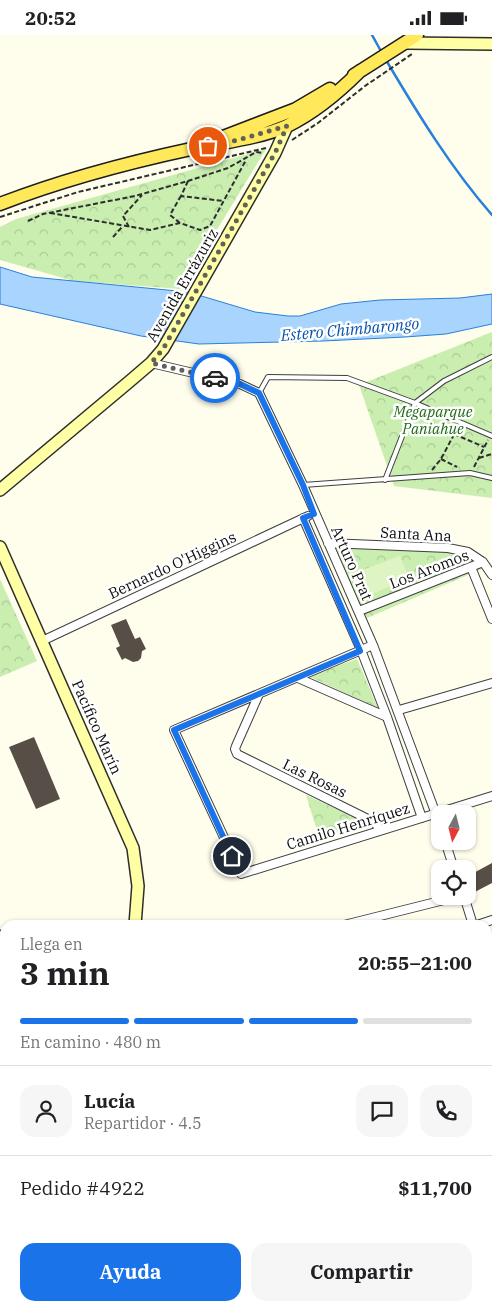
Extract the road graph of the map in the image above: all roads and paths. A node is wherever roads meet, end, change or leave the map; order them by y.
1 (446, 35) edge
2 (408, 39) edge
3 (460, 43) junction
4 (492, 44) edge
5 (398, 63) dead end
6 (360, 71) junction
7 (374, 80) dead end
8 (296, 109) junction
9 (287, 126) junction
10 (193, 149) junction
11 (275, 153) junction
12 (248, 157) junction
13 (188, 181) junction
14 (143, 194) junction
15 (180, 196) junction
16 (224, 201) junction
17 (0, 204) edge
18 (47, 213) junction
19 (28, 221) dead end
20 (180, 223) junction
21 (124, 226) junction
22 (129, 227) junction
23 (113, 237) dead end
24 (492, 357) edge
25 (151, 363) junction
26 (259, 393) junction
27 (415, 403) junction
28 (461, 423) junction
29 (454, 434) junction
30 (491, 436) edge
31 (484, 447) junction
32 (492, 454) edge
33 (479, 458) junction
34 (441, 459) junction
35 (470, 473) junction
36 (425, 477) junction
37 (492, 478) edge
38 (385, 480) junction
39 (303, 485) junction
40 (0, 490) edge
41 (314, 514) junction
42 (303, 518) junction
43 (328, 543) junction
44 (0, 547) edge
45 (483, 563) junction
46 (471, 567) junction
47 (492, 575) edge
48 (358, 611) junction
49 (492, 619) edge
50 (42, 641) junction
51 (373, 645) junction
52 (360, 651) junction
53 (298, 678) junction
54 (492, 683) edge
55 (259, 694) junction
56 (399, 710) junction
57 (387, 717) junction
58 (492, 796) edge
59 (433, 805) edge
60 (462, 805) edge
61 (431, 814) edge
62 (422, 817) junction
63 (381, 830) junction
64 (431, 904) edge
65 (465, 905) edge
66 (135, 920) edge
67 (364, 920) edge
68 (471, 920) edge

1 - 3 street
2 - 3 street
2 - 6 main road
3 - 4 street
5 - 7 path
6 - 8 main road
6 - 9 main road
8 - 9 main road
8 - 10 main road
9 - 10 main road
9 - 11 street, Avenida Errázuriz
10 - 17 main road
11 - 12 path
11 - 25 street, Avenida Errázuriz
12 - 13 path
12 - 16 path
13 - 14 path
13 - 15 path
14 - 18 path
14 - 22 path
15 - 16 path
15 - 20 path
16 - 20 path
18 - 19 path
18 - 21 path
20 - 22 path
21 - 22 path
21 - 23 path
24 - 27 lane
25 - 26 street
25 - 40 street, Avenida Errázuriz
26 - 27 lane
26 - 39 street, Arturo Prat
27 - 28 lane
27 - 38 lane
28 - 29 path
28 - 30 lane
29 - 31 path
29 - 34 path
30 - 31 path
31 - 33 path
32 - 33 path
33 - 35 path
34 - 35 path
34 - 36 path
35 - 36 lane
35 - 37 lane
36 - 38 lane
38 - 39 lane
39 - 41 street, Arturo Prat
41 - 42 street, Bernardo O'Higgins
41 - 43 street, Arturo Prat
42 - 50 street, Bernardo O'Higgins
42 - 52 street, Arturo Prat
43 - 45 street, Santa Ana
43 - 48 street, Arturo Prat
44 - 50 street, Pacífico Marín
45 - 46 street, Los Aromos
45 - 47 street, Santa Ana
46 - 48 street, Los Aromos
46 - 49 street
48 - 51 street, Arturo Prat
50 - 66 street, Pacífico Marín
51 - 52 street
51 - 56 street, Arturo Prat
52 - 53 street
52 - 57 street, Arturo Prat
53 - 55 street
53 - 57 street
54 - 56 street
55 - 63 street, Las Rosas
55 - 63 street, Camilo Henríquez
56 - 59 street, Arturo Prat
57 - 62 street, Arturo Prat
58 - 60 street, Camilo Henríquez
61 - 62 street, Camilo Henríquez
62 - 63 street, Camilo Henríquez
64 - 67 street
65 - 68 street

